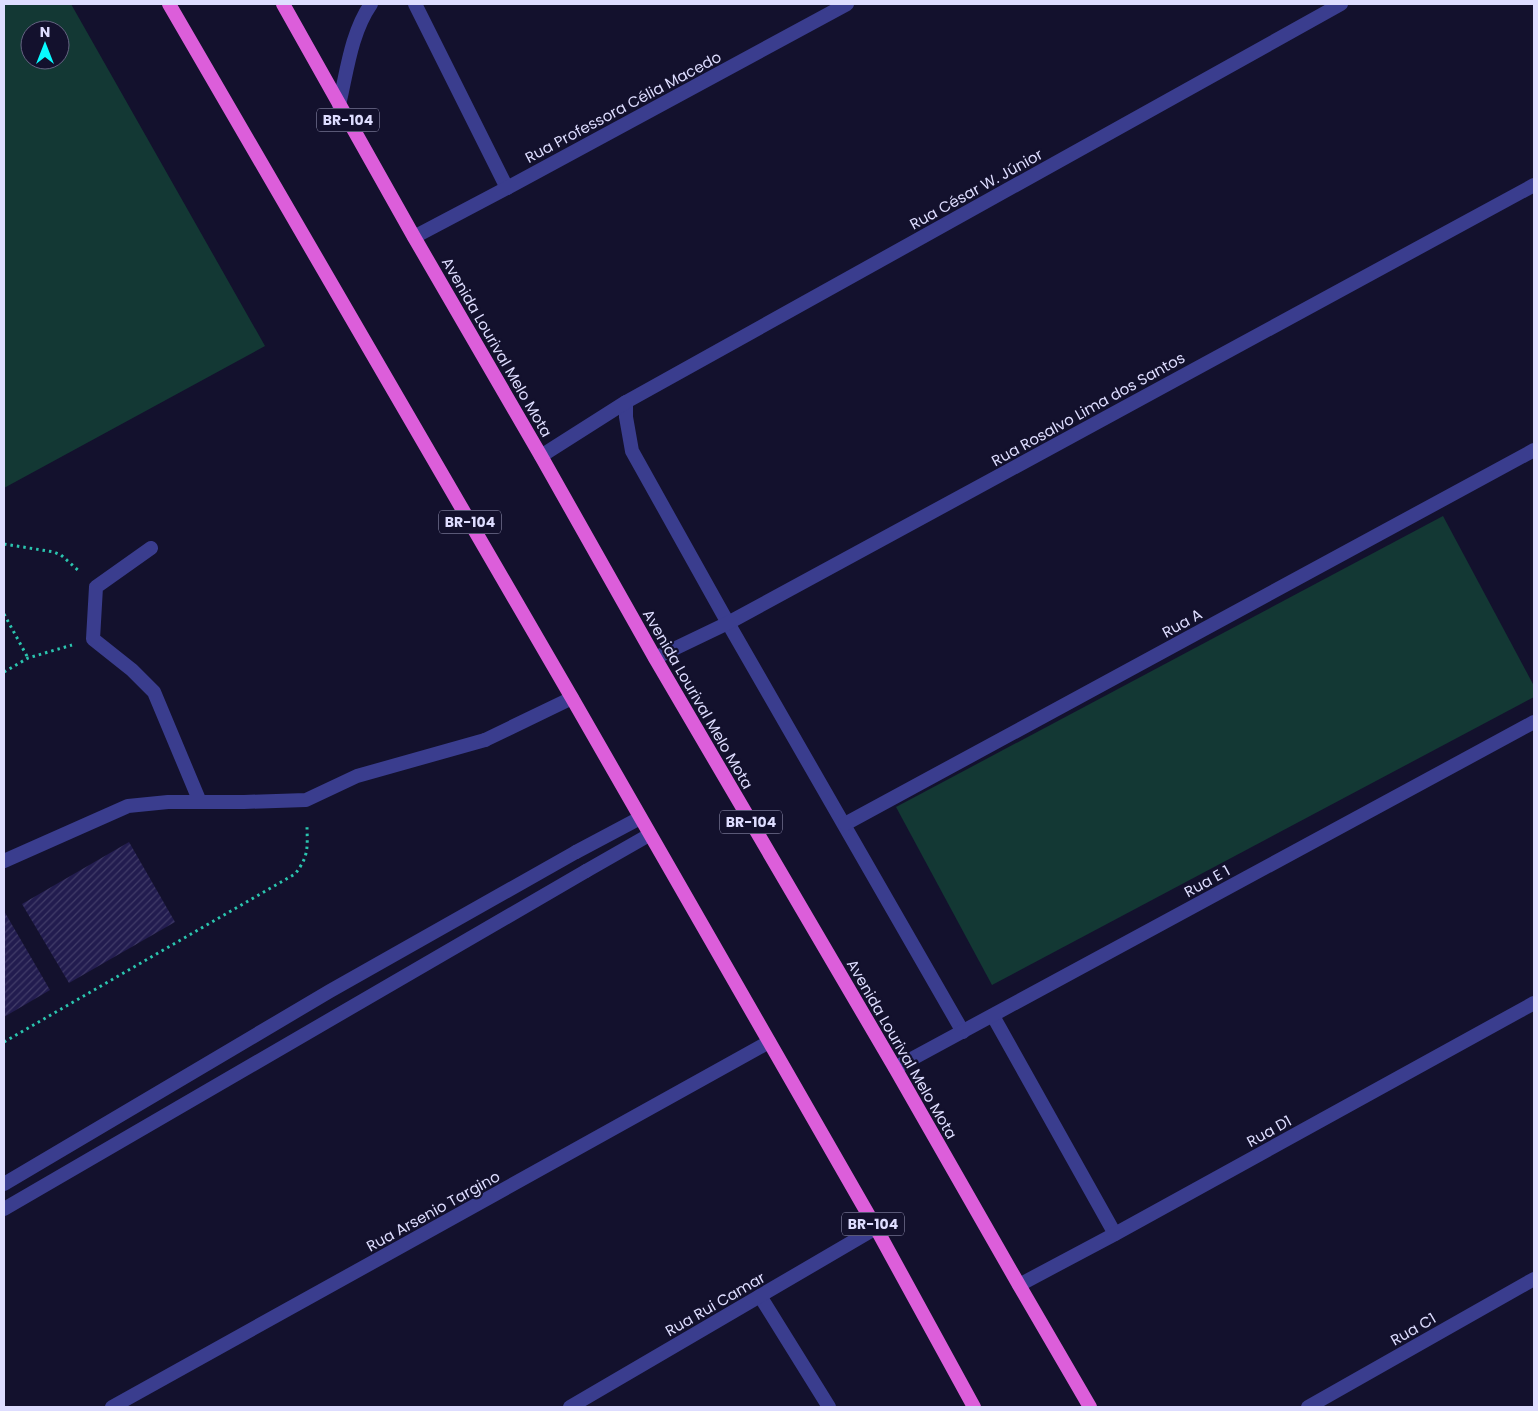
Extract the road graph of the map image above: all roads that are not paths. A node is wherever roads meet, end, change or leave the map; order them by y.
1 (169, 4) edge
2 (283, 4) edge
3 (371, 4) edge
4 (414, 4) edge
5 (847, 4) edge
6 (1342, 4) edge
7 (339, 104) junction
8 (1534, 185) edge
9 (507, 188) junction
10 (414, 237) junction
11 (626, 402) junction
12 (1534, 450) edge
13 (541, 456) junction
14 (151, 548) dead end
15 (728, 623) junction
16 (655, 658) junction
17 (572, 698) junction
18 (1534, 722) edge
19 (200, 802) junction
20 (640, 818) junction
21 (845, 824) junction
22 (649, 835) junction
23 (4, 861) edge
24 (1534, 1003) edge
25 (993, 1016) junction
26 (963, 1032) junction
27 (769, 1042) junction
28 (895, 1068) junction
29 (4, 1184) edge
30 (4, 1209) edge
31 (876, 1228) junction
32 (1115, 1234) junction
33 (1534, 1278) edge
34 (1019, 1285) junction
35 (760, 1296) junction
36 (112, 1407) edge
37 (570, 1407) edge
38 (830, 1407) edge
39 (974, 1407) edge
40 (1090, 1407) edge
41 (1308, 1407) edge

1 - 17 highway, BR-104
2 - 7 highway, Avenida Lourival Melo Mota / BR-104
3 - 7 street
4 - 9 street
5 - 9 street, Rua Professora Célia Macedo
6 - 11 street, Rua César W. Júnior
7 - 10 highway, Avenida Lourival Melo Mota / BR-104
8 - 15 street, Rua Rosalvo Lima dos Santos
9 - 10 street, Rua Professora Célia Macedo
10 - 13 highway, Avenida Lourival Melo Mota / BR-104
11 - 13 street, Rua César W. Júnior
11 - 15 street
12 - 21 street, Rua A
13 - 16 highway, Avenida Lourival Melo Mota / BR-104
14 - 19 street
15 - 16 street, Rua Rosalvo Lima dos Santos
15 - 21 street
16 - 28 highway, Avenida Lourival Melo Mota / BR-104
17 - 19 street
17 - 20 highway, BR-104
18 - 25 street, Rua E 1
19 - 23 street
20 - 22 highway, BR-104
20 - 29 street
21 - 26 street
22 - 27 highway, BR-104
22 - 30 street
24 - 32 street, Rua D1
25 - 26 street, Rua E 1
25 - 32 street
26 - 28 street, Rua E 1
27 - 31 highway, BR-104
27 - 36 street, Rua Arsenio Targino
28 - 34 highway, Avenida Lourival Melo Mota / BR-104
31 - 35 street, Rua Rui Camar
31 - 39 highway, BR-104
32 - 34 street, Rua D1
33 - 41 street, Rua C1
34 - 40 highway, Avenida Lourival Melo Mota / BR-104
35 - 37 street, Rua Rui Camar
35 - 38 street

